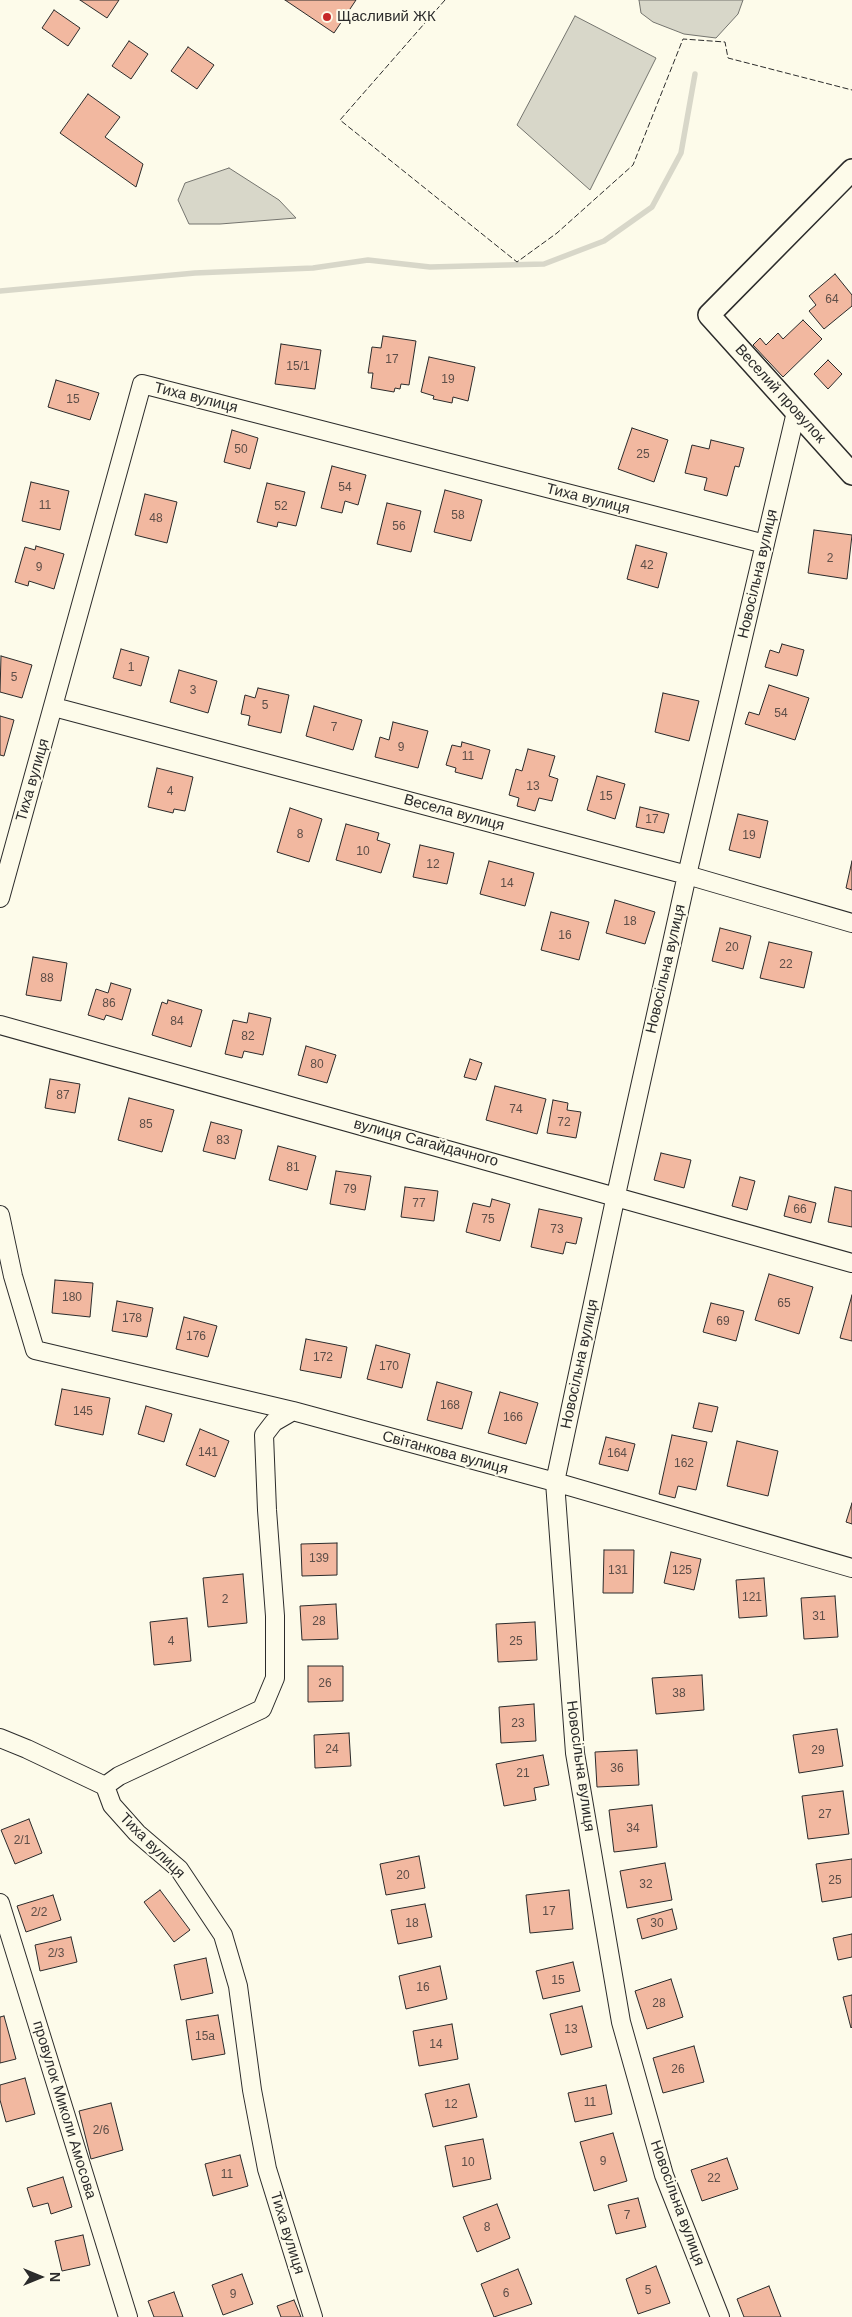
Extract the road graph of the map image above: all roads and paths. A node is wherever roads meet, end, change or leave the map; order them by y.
1 (852, 170) edge
2 (796, 412) junction
3 (852, 474) edge
4 (765, 544) junction
5 (54, 707) junction
6 (687, 876) junction
7 (0, 898) edge
8 (852, 923) edge
9 (0, 1025) edge
10 (616, 1196) junction
11 (0, 1215) edge
12 (852, 1263) edge
13 (293, 1411) junction
14 (556, 1482) junction
15 (852, 1568) edge
16 (0, 1738) edge
17 (105, 1786) junction
18 (0, 1903) edge
19 (128, 2317) edge
20 (313, 2317) edge
21 (720, 2317) edge

1 - 2 street, Веселий провулок
2 - 3 street, Веселий провулок
2 - 4 street, Новосільна вулиця
4 - 5 street, Тиха вулиця
4 - 6 street, Новосільна вулиця
5 - 6 street, Весела вулиця
5 - 7 street, Тиха вулиця
6 - 8 street, Весела вулиця
6 - 10 street, Новосільна вулиця
9 - 10 street, вулиця Сагайдачного
10 - 12 street, вулиця Сагайдачного
10 - 14 street, Новосільна вулиця
11 - 13 street, Світанкова вулиця
13 - 14 street, Світанкова вулиця
13 - 17 street
14 - 15 street, Світанкова вулиця
14 - 21 street, Новосільна вулиця
16 - 17 street
17 - 20 street, Тиха вулиця
18 - 19 street, провулок Миколи Амосова

